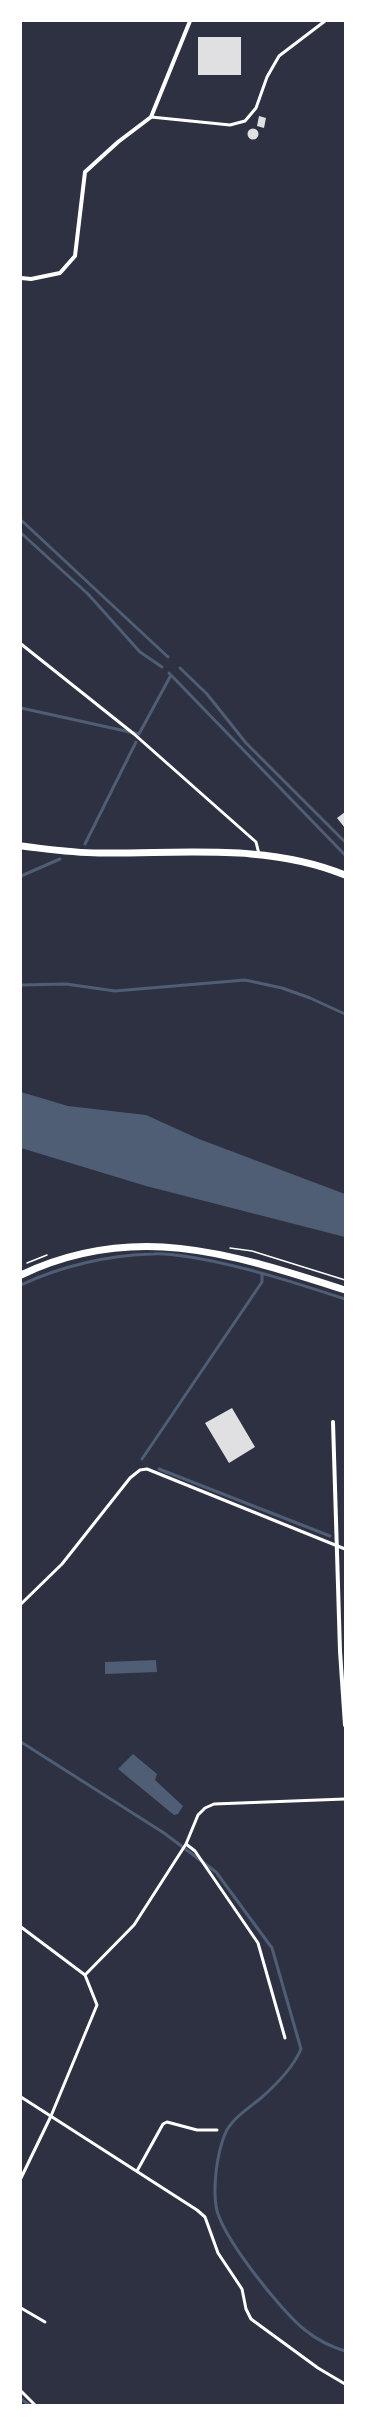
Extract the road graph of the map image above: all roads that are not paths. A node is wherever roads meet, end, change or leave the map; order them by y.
1 (190, 21) edge
2 (325, 21) edge
3 (151, 117) junction
4 (21, 278) edge
5 (21, 644) edge
6 (21, 846) edge
7 (259, 854) junction
8 (345, 875) edge
9 (21, 1274) edge
10 (345, 1290) edge
11 (333, 1422) dead end
12 (338, 1546) junction
13 (345, 1549) edge
14 (21, 1604) edge
15 (340, 1651) junction
16 (345, 1651) edge
17 (345, 1725) edge
18 (345, 1799) edge
19 (186, 1844) junction
20 (21, 1927) edge
21 (85, 1975) junction
22 (285, 2038) dead end
23 (21, 2097) edge
24 (51, 2116) junction
25 (216, 2130) dead end
26 (137, 2171) junction
27 (21, 2178) edge
28 (21, 2308) edge
29 (45, 2322) dead end
30 (345, 2384) edge
31 (21, 2390) edge
32 (35, 2405) edge

1 - 3 street
2 - 3 lane
3 - 4 street
5 - 7 lane
6 - 7 street
7 - 8 street
9 - 10 street
11 - 12 street
12 - 13 lane
12 - 14 lane
12 - 15 street
15 - 16 lane
15 - 17 street
18 - 19 lane
19 - 21 lane
19 - 22 lane
20 - 21 lane
21 - 24 lane
23 - 24 lane
24 - 26 lane
24 - 27 lane
25 - 26 lane
26 - 30 lane
28 - 29 lane
31 - 32 lane

